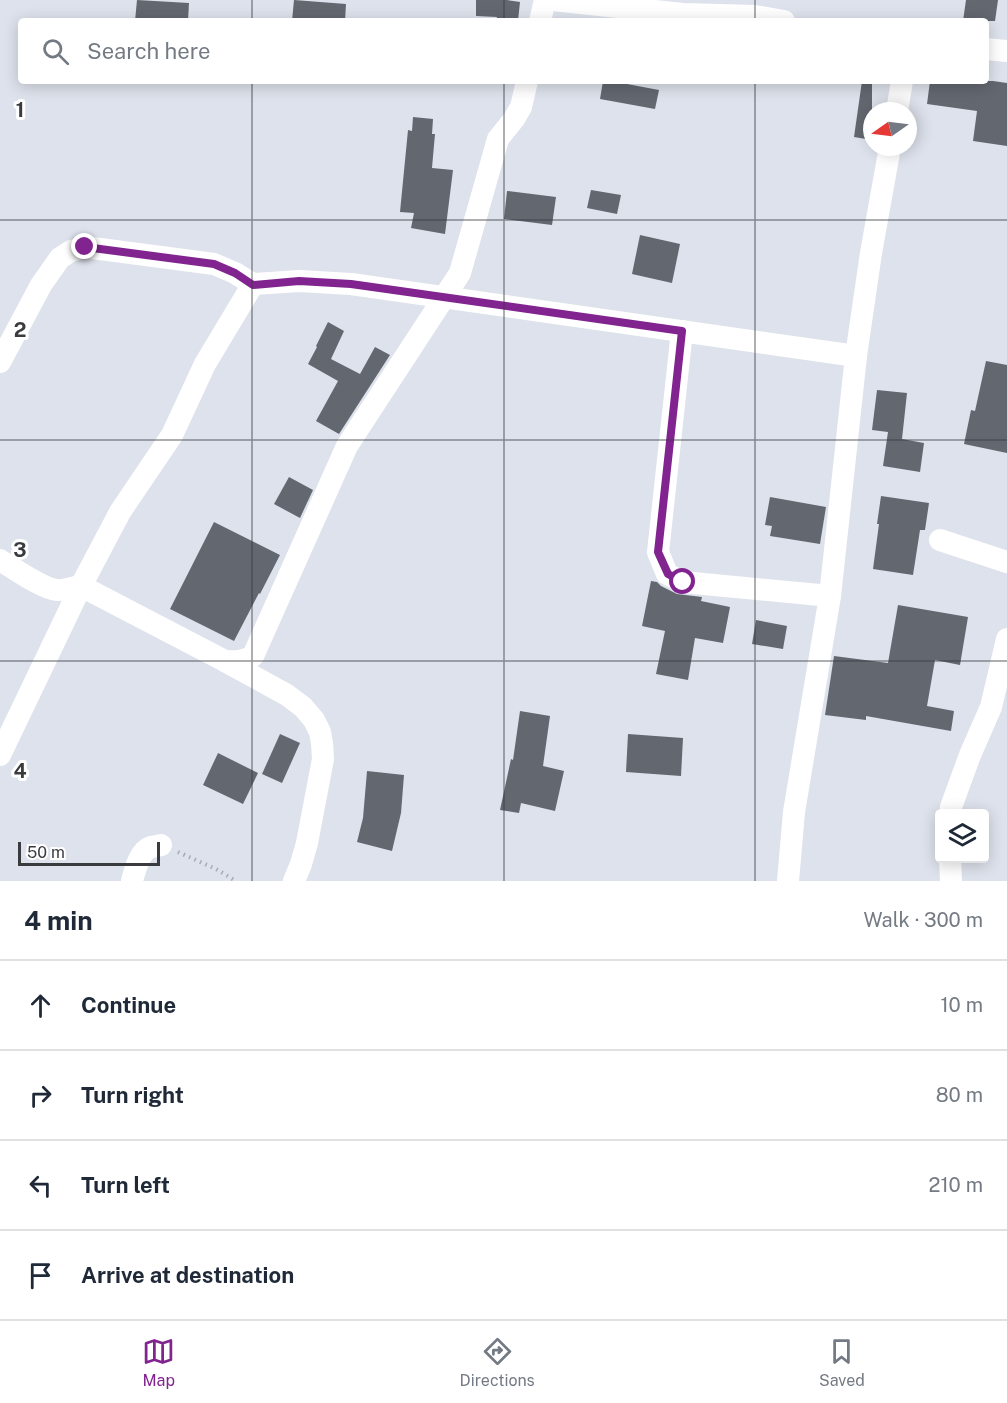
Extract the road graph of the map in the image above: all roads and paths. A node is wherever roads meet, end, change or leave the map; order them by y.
1 (545, 0) edge
2 (553, 0) edge
3 (755, 8) edge
4 (541, 18) edge
5 (777, 18) edge
6 (989, 49) edge
7 (1007, 51) edge
8 (525, 84) edge
9 (902, 84) edge
10 (898, 102) edge
11 (888, 156) edge
12 (253, 285) junction
13 (445, 297) junction
14 (682, 331) junction
15 (856, 356) junction
16 (0, 362) edge
17 (940, 540) dead end
18 (0, 560) edge
19 (1007, 562) edge
20 (81, 586) junction
21 (830, 596) junction
22 (1007, 639) edge
23 (225, 661) junction
24 (0, 755) edge
25 (951, 809) edge
26 (161, 845) joint
27 (950, 863) edge
28 (132, 881) edge
29 (236, 881) edge
30 (294, 881) edge
31 (788, 881) edge
32 (951, 881) edge

1 - 4 street
2 - 3 street
3 - 5 street
6 - 7 street
8 - 13 street
9 - 10 street
11 - 15 street
12 - 13 street
12 - 16 street
12 - 20 street
13 - 14 street
13 - 23 street
14 - 15 street
14 - 21 street
15 - 21 street
17 - 19 street
18 - 20 street
20 - 23 street
20 - 24 street
21 - 31 street
22 - 25 street
23 - 30 street
26 - 28 street
26 - 29 path
27 - 32 street

